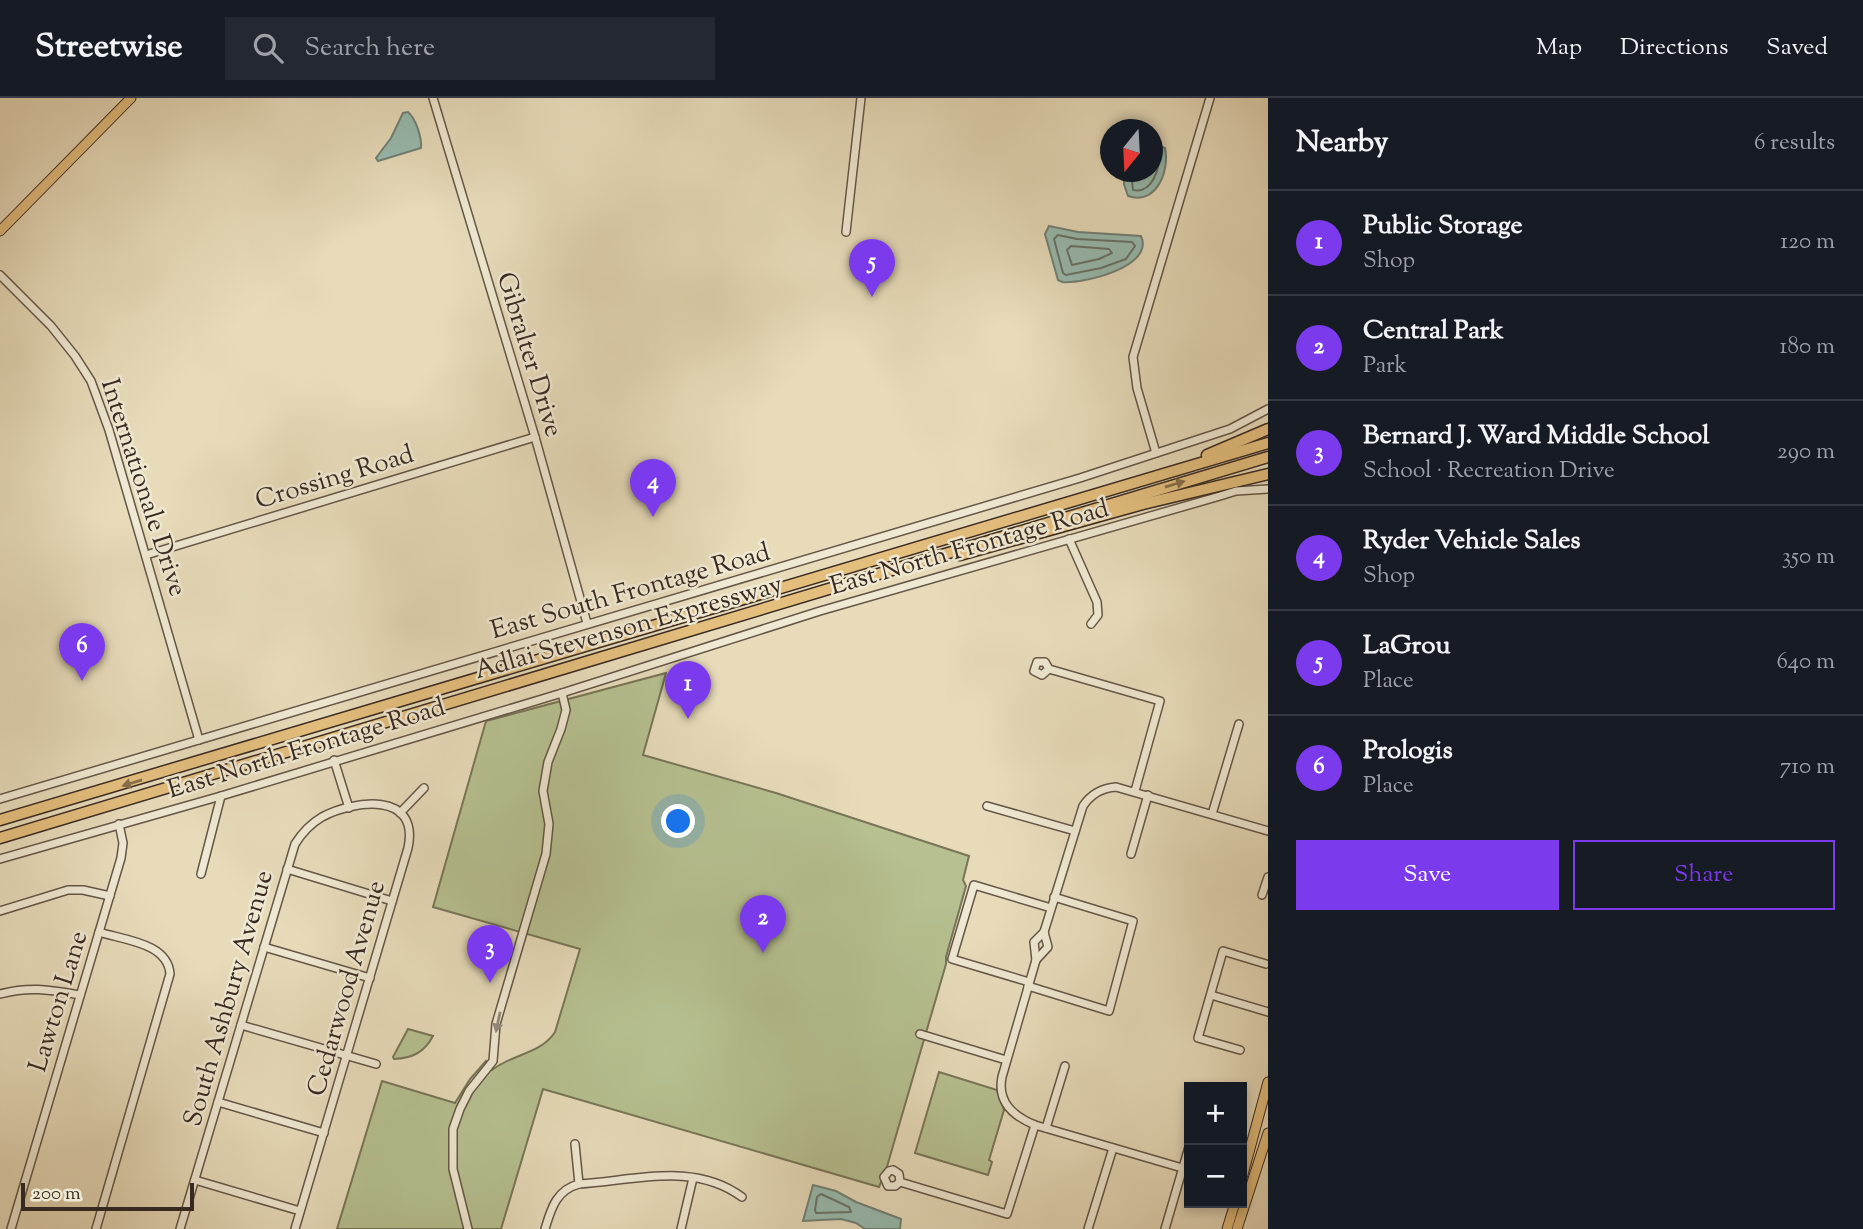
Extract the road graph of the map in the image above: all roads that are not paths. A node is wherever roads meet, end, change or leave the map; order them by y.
1 (131, 98) edge
2 (433, 98) edge
3 (860, 98) edge
4 (1210, 98) edge
5 (0, 231) edge
6 (846, 232) dead end
7 (0, 275) edge
8 (1268, 409) edge
9 (1268, 429) edge
10 (535, 437) junction
11 (1268, 443) edge
12 (1156, 453) junction
13 (1268, 457) edge
14 (1183, 468) junction
15 (1268, 474) edge
16 (1268, 489) edge
17 (1069, 539) junction
18 (146, 555) junction
19 (898, 568) junction
20 (587, 623) junction
21 (1091, 624) dead end
22 (1049, 669) dead end
23 (562, 693) junction
24 (1239, 723) dead end
25 (199, 740) junction
26 (334, 761) junction
27 (424, 788) dead end
28 (1135, 791) junction
29 (1148, 795) junction
30 (221, 796) junction
31 (0, 799) edge
32 (986, 806) dead end
33 (349, 808) junction
34 (400, 813) junction
35 (1212, 814) junction
36 (0, 820) edge
37 (119, 824) junction
38 (1074, 831) junction
39 (1268, 831) edge
40 (0, 838) edge
41 (1131, 854) dead end
42 (0, 859) edge
43 (287, 869) junction
44 (201, 874) dead end
45 (1268, 877) edge
46 (1262, 895) dead end
47 (110, 896) junction
48 (1054, 897) junction
49 (392, 901) junction
50 (1051, 908) junction
51 (0, 911) edge
52 (99, 932) junction
53 (1044, 932) junction
54 (264, 947) junction
55 (1036, 960) junction
56 (1266, 964) dead end
57 (370, 978) junction
58 (1028, 984) junction
59 (0, 994) edge
60 (80, 995) junction
61 (1211, 995) junction
62 (1268, 1012) edge
63 (241, 1025) junction
64 (920, 1034) dead end
65 (1240, 1050) dead end
66 (347, 1056) junction
67 (1006, 1060) junction
68 (376, 1064) dead end
69 (1065, 1066) dead end
70 (1268, 1082) edge
71 (218, 1102) junction
72 (1035, 1125) junction
73 (1046, 1128) junction
74 (324, 1133) junction
75 (1268, 1133) edge
76 (575, 1144) dead end
77 (1113, 1148) junction
78 (1184, 1168) edge
79 (1247, 1171) edge
80 (1184, 1175) edge
81 (1247, 1176) edge
82 (693, 1178) junction
83 (195, 1180) junction
84 (900, 1182) dead end
85 (579, 1184) junction
86 (742, 1197) dead end
87 (1233, 1208) edge
88 (1240, 1208) edge
89 (300, 1211) junction
90 (10, 1229) edge
91 (96, 1229) edge
92 (180, 1229) edge
93 (295, 1229) edge
94 (468, 1229) edge
95 (545, 1229) edge
96 (681, 1229) edge
97 (1088, 1229) edge
98 (1165, 1229) edge
99 (1227, 1229) edge
100 (1237, 1229) edge

1 - 5 main road
2 - 10 street, Gibralter Drive
3 - 6 street
4 - 12 street
7 - 18 street, Internationale Drive
8 - 12 street, East South Frontage Road
9 - 14 highway
10 - 18 street, Crossing Road
10 - 20 street, Gibralter Drive
11 - 14 highway, Adlai Stevenson Expressway
12 - 20 street, East South Frontage Road
19 -> 13 highway, Adlai Stevenson Expressway
14 -> 36 highway, Adlai Stevenson Expressway
15 - 19 highway
16 - 17 street, East North Frontage Road
17 - 21 street
17 - 23 street, East North Frontage Road
18 - 25 street, Internationale Drive
19 - 40 highway, Adlai Stevenson Expressway
20 - 25 street, East South Frontage Road
22 - 28 street
23 - 26 street, East North Frontage Road
23 -> 94 street
24 - 35 street
25 - 31 street, East South Frontage Road
26 - 30 street, East North Frontage Road
26 - 33 street
27 - 34 street
28 - 29 street
28 - 38 street
29 - 35 street
29 - 41 street
30 - 37 street, East North Frontage Road
30 - 44 street
32 - 38 street
33 - 34 street
33 - 43 street, South Ashbury Avenue
34 - 49 street, Cedarwood Avenue
35 - 39 street
37 - 42 street, East North Frontage Road
37 - 47 street, Lawton Lane
38 - 48 street
43 - 49 street
43 - 54 street, South Ashbury Avenue
45 - 46 street
47 - 51 street
47 - 52 street, Lawton Lane
48 - 50 street
48 - 58 street
49 - 57 street, Cedarwood Avenue
50 - 53 street
50 - 58 street
52 - 60 street, Lawton Lane
52 - 91 street
53 - 55 street
53 - 55 street
54 - 57 street
54 - 63 street, South Ashbury Avenue
55 - 58 street
56 - 61 street
57 - 66 street, Cedarwood Avenue
58 - 67 street
59 - 60 street
60 - 90 street, Lawton Lane
61 - 62 street
61 - 65 street
63 - 66 street
63 - 71 street, South Ashbury Avenue
64 - 67 street
66 - 68 street
66 - 74 street, Cedarwood Avenue
67 - 72 street
69 - 73 street
70 - 79 main road
71 - 74 street
71 - 83 street, South Ashbury Avenue
72 - 73 street
72 - 84 street
73 - 77 street
74 - 89 street, Cedarwood Avenue
75 - 81 main road
76 - 85 street
77 - 78 street
77 - 97 street
80 - 98 street
82 - 85 street
82 - 86 street
82 - 96 street
83 - 89 street
83 - 92 street, South Ashbury Avenue
85 - 95 street
87 - 99 main road
88 - 100 main road
89 - 93 street, Cedarwood Avenue

